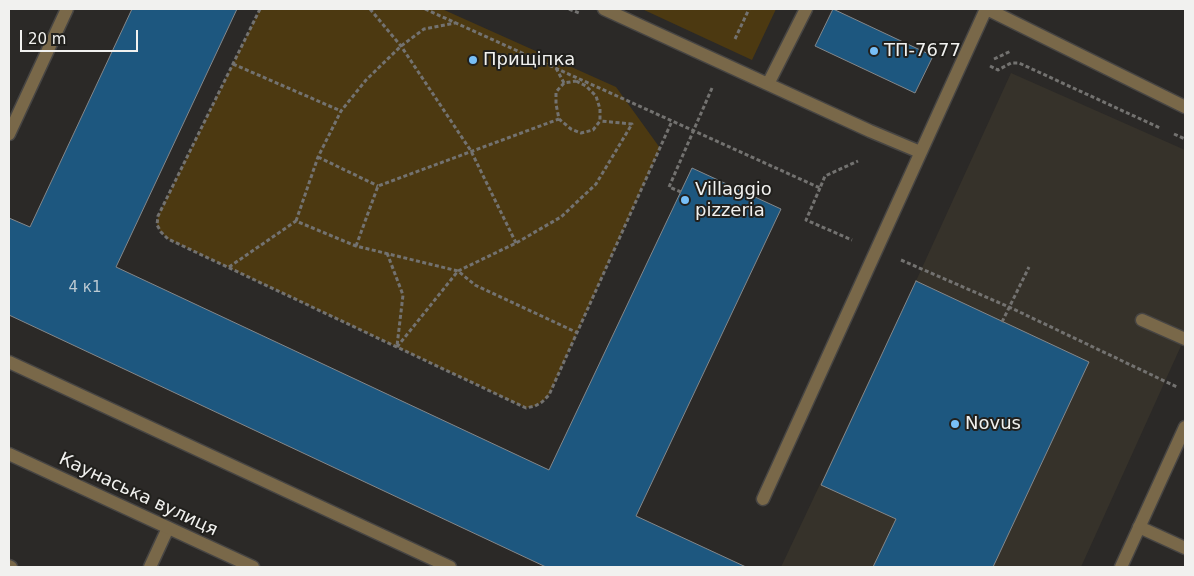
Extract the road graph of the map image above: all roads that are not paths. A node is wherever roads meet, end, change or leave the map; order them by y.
1 (67, 9) edge
2 (604, 9) edge
3 (806, 9) edge
4 (987, 9) edge
5 (768, 84) junction
6 (1185, 107) edge
7 (9, 134) edge
8 (920, 152) junction
9 (1142, 320) dead end
10 (1185, 339) edge
11 (9, 362) edge
12 (1185, 428) edge
13 (9, 454) edge
14 (763, 499) dead end
15 (1139, 527) junction
16 (168, 528) junction
17 (1185, 548) edge
18 (150, 567) edge
19 (253, 567) edge
20 (450, 567) edge
21 (1121, 567) edge

1 - 7 street
2 - 5 street
3 - 5 street
4 - 6 street
4 - 8 street
5 - 8 street
8 - 14 street
9 - 10 street
11 - 20 street
12 - 15 street
13 - 16 street, Каунаська вулиця
15 - 17 street
15 - 21 street
16 - 18 street
16 - 19 street, Каунаська вулиця

